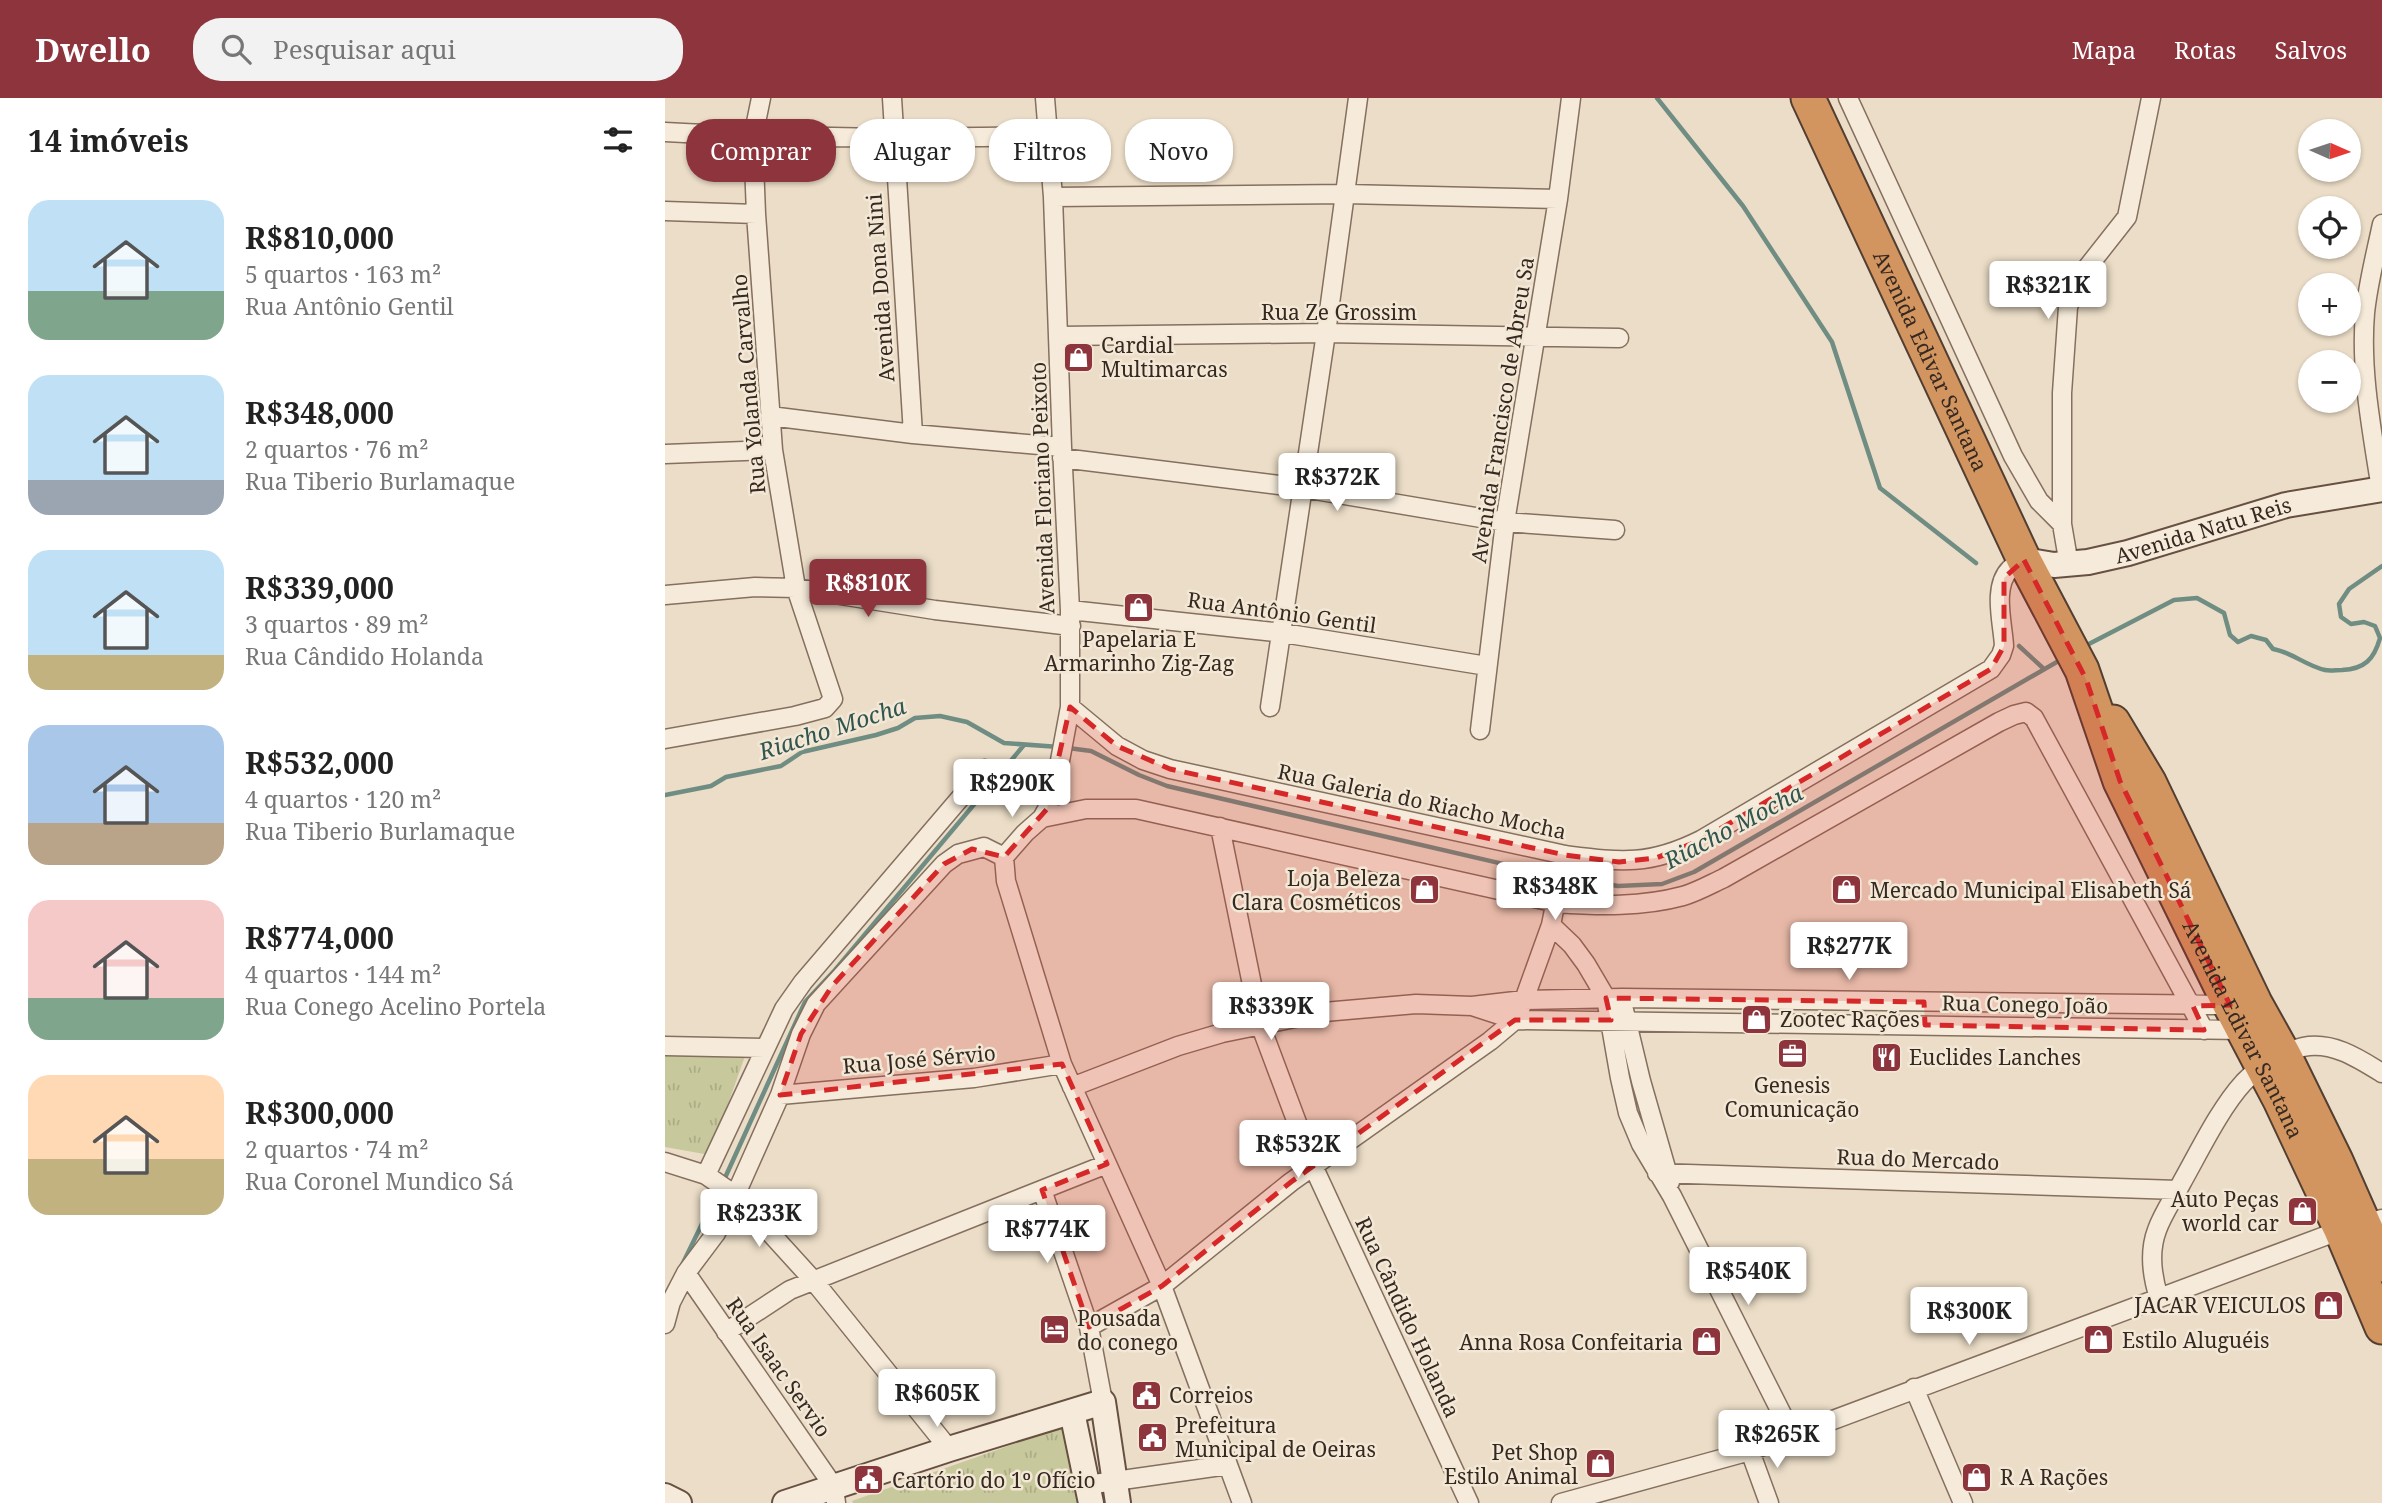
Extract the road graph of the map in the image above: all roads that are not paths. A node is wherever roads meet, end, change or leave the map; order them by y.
1 (761, 98) edge
2 (892, 98) edge
3 (1045, 98) edge
4 (1358, 98) edge
5 (1571, 98) edge
6 (1808, 98) edge
7 (1848, 98) edge
8 (2151, 98) edge
9 (757, 119) edge
10 (893, 119) edge
11 (1047, 119) edge
12 (665, 132) edge
13 (686, 133) edge
14 (755, 182) edge
15 (896, 182) edge
16 (1052, 182) edge
17 (1346, 194) junction
18 (1053, 197) junction
19 (1558, 199) junction
20 (665, 211) edge
21 (756, 214) junction
22 (2382, 224) edge
23 (1326, 334) junction
24 (1537, 335) junction
25 (1059, 336) junction
26 (1619, 338) dead end
27 (770, 416) junction
28 (913, 434) junction
29 (773, 450) junction
30 (1062, 452) junction
31 (665, 454) edge
32 (1303, 488) junction
33 (2381, 489) edge
34 (1505, 522) junction
35 (2062, 524) junction
36 (1615, 530) dead end
37 (2024, 560) junction
38 (2070, 565) junction
39 (796, 588) junction
40 (665, 595) edge
41 (1071, 618) junction
42 (1283, 633) junction
43 (1487, 666) junction
44 (1070, 707) junction
45 (1270, 707) dead end
46 (1480, 730) dead end
47 (665, 739) edge
48 (985, 769) dead end
49 (1042, 818) junction
50 (1220, 827) junction
51 (1004, 857) junction
52 (1564, 858) junction
53 (1557, 900) junction
54 (1551, 925) junction
55 (1614, 998) junction
56 (1524, 1000) junction
57 (1924, 1002) junction
58 (1472, 1006) junction
59 (2193, 1006) junction
60 (2243, 1013) junction
61 (1515, 1020) junction
62 (1618, 1020) junction
63 (1259, 1024) junction
64 (1925, 1025) junction
65 (2204, 1030) junction
66 (665, 1046) edge
67 (765, 1048) junction
68 (2273, 1060) junction
69 (1062, 1064) junction
70 (2382, 1073) edge
71 (1072, 1087) junction
72 (780, 1095) junction
73 (665, 1162) edge
74 (1107, 1164) junction
75 (1314, 1168) junction
76 (1663, 1173) junction
77 (710, 1178) junction
78 (1042, 1190) junction
79 (2178, 1190) junction
80 (734, 1195) junction
81 (2362, 1224) edge
82 (2382, 1265) edge
83 (686, 1273) junction
84 (813, 1280) junction
85 (1162, 1286) junction
86 (2159, 1297) junction
87 (665, 1324) edge
88 (1089, 1327) junction
89 (2382, 1327) edge
90 (726, 1332) junction
91 (1914, 1388) junction
92 (1103, 1402) junction
93 (1072, 1412) junction
94 (1792, 1434) junction
95 (949, 1449) junction
96 (1749, 1451) junction
97 (1228, 1465) junction
98 (1759, 1478) junction
99 (1117, 1492) edge
100 (1089, 1494) edge
101 (835, 1495) edge
102 (665, 1496) edge
103 (678, 1503) edge
104 (785, 1503) edge
105 (1242, 1503) edge
106 (1469, 1503) edge
107 (1561, 1503) edge
108 (1763, 1503) edge
109 (1769, 1503) edge
110 (1963, 1503) edge

1 - 9 street, Rua Yolanda Carvalho
2 - 10 street, Avenida Dona Nini
3 - 11 street, Avenida Floriano Peixoto
4 - 17 street
5 - 19 street, Avenida Francisco de Abreu Sa
6 - 37 highway, Avenida Edivar Santana
7 - 35 street, Avenida Edivar Santana
8 - 35 street
12 - 13 street
14 - 21 street, Rua Yolanda Carvalho
15 - 28 street, Avenida Dona Nini
16 - 18 street, Avenida Floriano Peixoto
17 - 18 street
17 - 19 street
17 - 23 street
18 - 25 street, Avenida Floriano Peixoto
19 - 24 street, Avenida Francisco de Abreu Sa
20 - 21 street
21 - 27 street, Rua Yolanda Carvalho
22 - 33 street
23 - 24 street, Rua Ze Grossim
23 - 25 street, Rua Ze Grossim
23 - 32 street
24 - 26 street, Rua Ze Grossim
24 - 34 street, Avenida Francisco de Abreu Sa
25 - 30 street, Avenida Floriano Peixoto
27 - 28 street
27 - 29 street, Rua Yolanda Carvalho
28 - 30 street
29 - 31 street
29 - 39 street, Rua Yolanda Carvalho
30 - 32 street
30 - 41 street, Avenida Floriano Peixoto
32 - 34 street
32 - 42 street
33 - 38 main road, Avenida Natu Reis
34 - 36 street
34 - 43 street, Avenida Francisco de Abreu Sa
35 - 38 street
37 - 38 main road, Avenida Natu Reis
37 - 52 street, Rua Galeria do Riacho Mocha
37 - 60 highway, Avenida Edivar Santana
39 - 40 street, Rua Antônio Gentil
39 - 41 street, Rua Antônio Gentil
39 - 47 street, Rua Yolanda Carvalho
41 - 42 street, Rua Antônio Gentil
41 - 44 street, Avenida Floriano Peixoto
42 - 43 street, Rua Antônio Gentil
42 - 45 street
43 - 46 street, Avenida Francisco de Abreu Sa
44 - 49 street, Avenida Floriano Peixoto
44 - 52 street, Rua Galeria do Riacho Mocha
48 - 67 street
49 - 50 street
49 - 51 street, Avenida Floriano Peixoto
50 - 53 street
50 - 63 street, Rua Cândido Holanda
51 - 69 street
51 - 72 street
52 - 53 street
53 - 54 street
53 - 59 street
54 - 55 street
54 - 56 street
55 - 56 street, Rua Conego João
55 - 57 street, Rua Conego João
55 - 62 street
56 - 58 street, Rua Conego João
56 - 61 street
57 - 59 street, Rua Conego João
57 - 64 street
58 - 61 street, Rua Conego João
58 - 63 street, Rua Conego João
59 - 60 street, Rua Conego João
59 - 65 street
60 - 65 street, Rua Conego João
60 - 68 highway, Avenida Edivar Santana
61 - 62 street, Rua Conego João
61 - 75 street
62 - 64 street, Rua Conego João
62 - 76 street
63 - 71 street, Rua Conego João
63 - 75 street, Rua Cândido Holanda
64 - 65 street, Rua Conego João
66 - 67 street
67 - 77 street
68 - 70 street
68 - 79 street
68 - 81 highway, Avenida Edivar Santana
69 - 71 street
69 - 72 street, Rua José Sérvio
71 - 74 street
72 - 80 street
73 - 77 street
74 - 78 street
74 - 85 street
75 - 85 street
75 - 106 street, Rua Cândido Holanda
76 - 79 street, Rua do Mercado
76 - 94 street
77 - 80 street
78 - 84 street
78 - 88 street
79 - 86 street
80 - 83 street
80 - 84 street
81 - 82 highway, Avenida Edivar Santana
81 - 86 street
81 - 89 highway, Avenida Edivar Santana
83 - 87 street
83 - 90 street, Rua Isaac Servio
84 - 90 street
84 - 95 street
85 - 88 street
85 - 97 street
86 - 91 street
88 - 92 street
90 - 101 street, Rua Isaac Servio
91 - 94 street
91 - 110 street
92 - 93 main road
92 - 99 main road
93 - 95 main road
93 - 100 main road
94 - 96 street
95 - 101 main road
96 - 98 street
96 - 107 street
97 - 99 street
97 - 105 street
98 - 108 street
98 - 109 street
99 - 100 street
101 - 104 main road
102 - 103 main road

